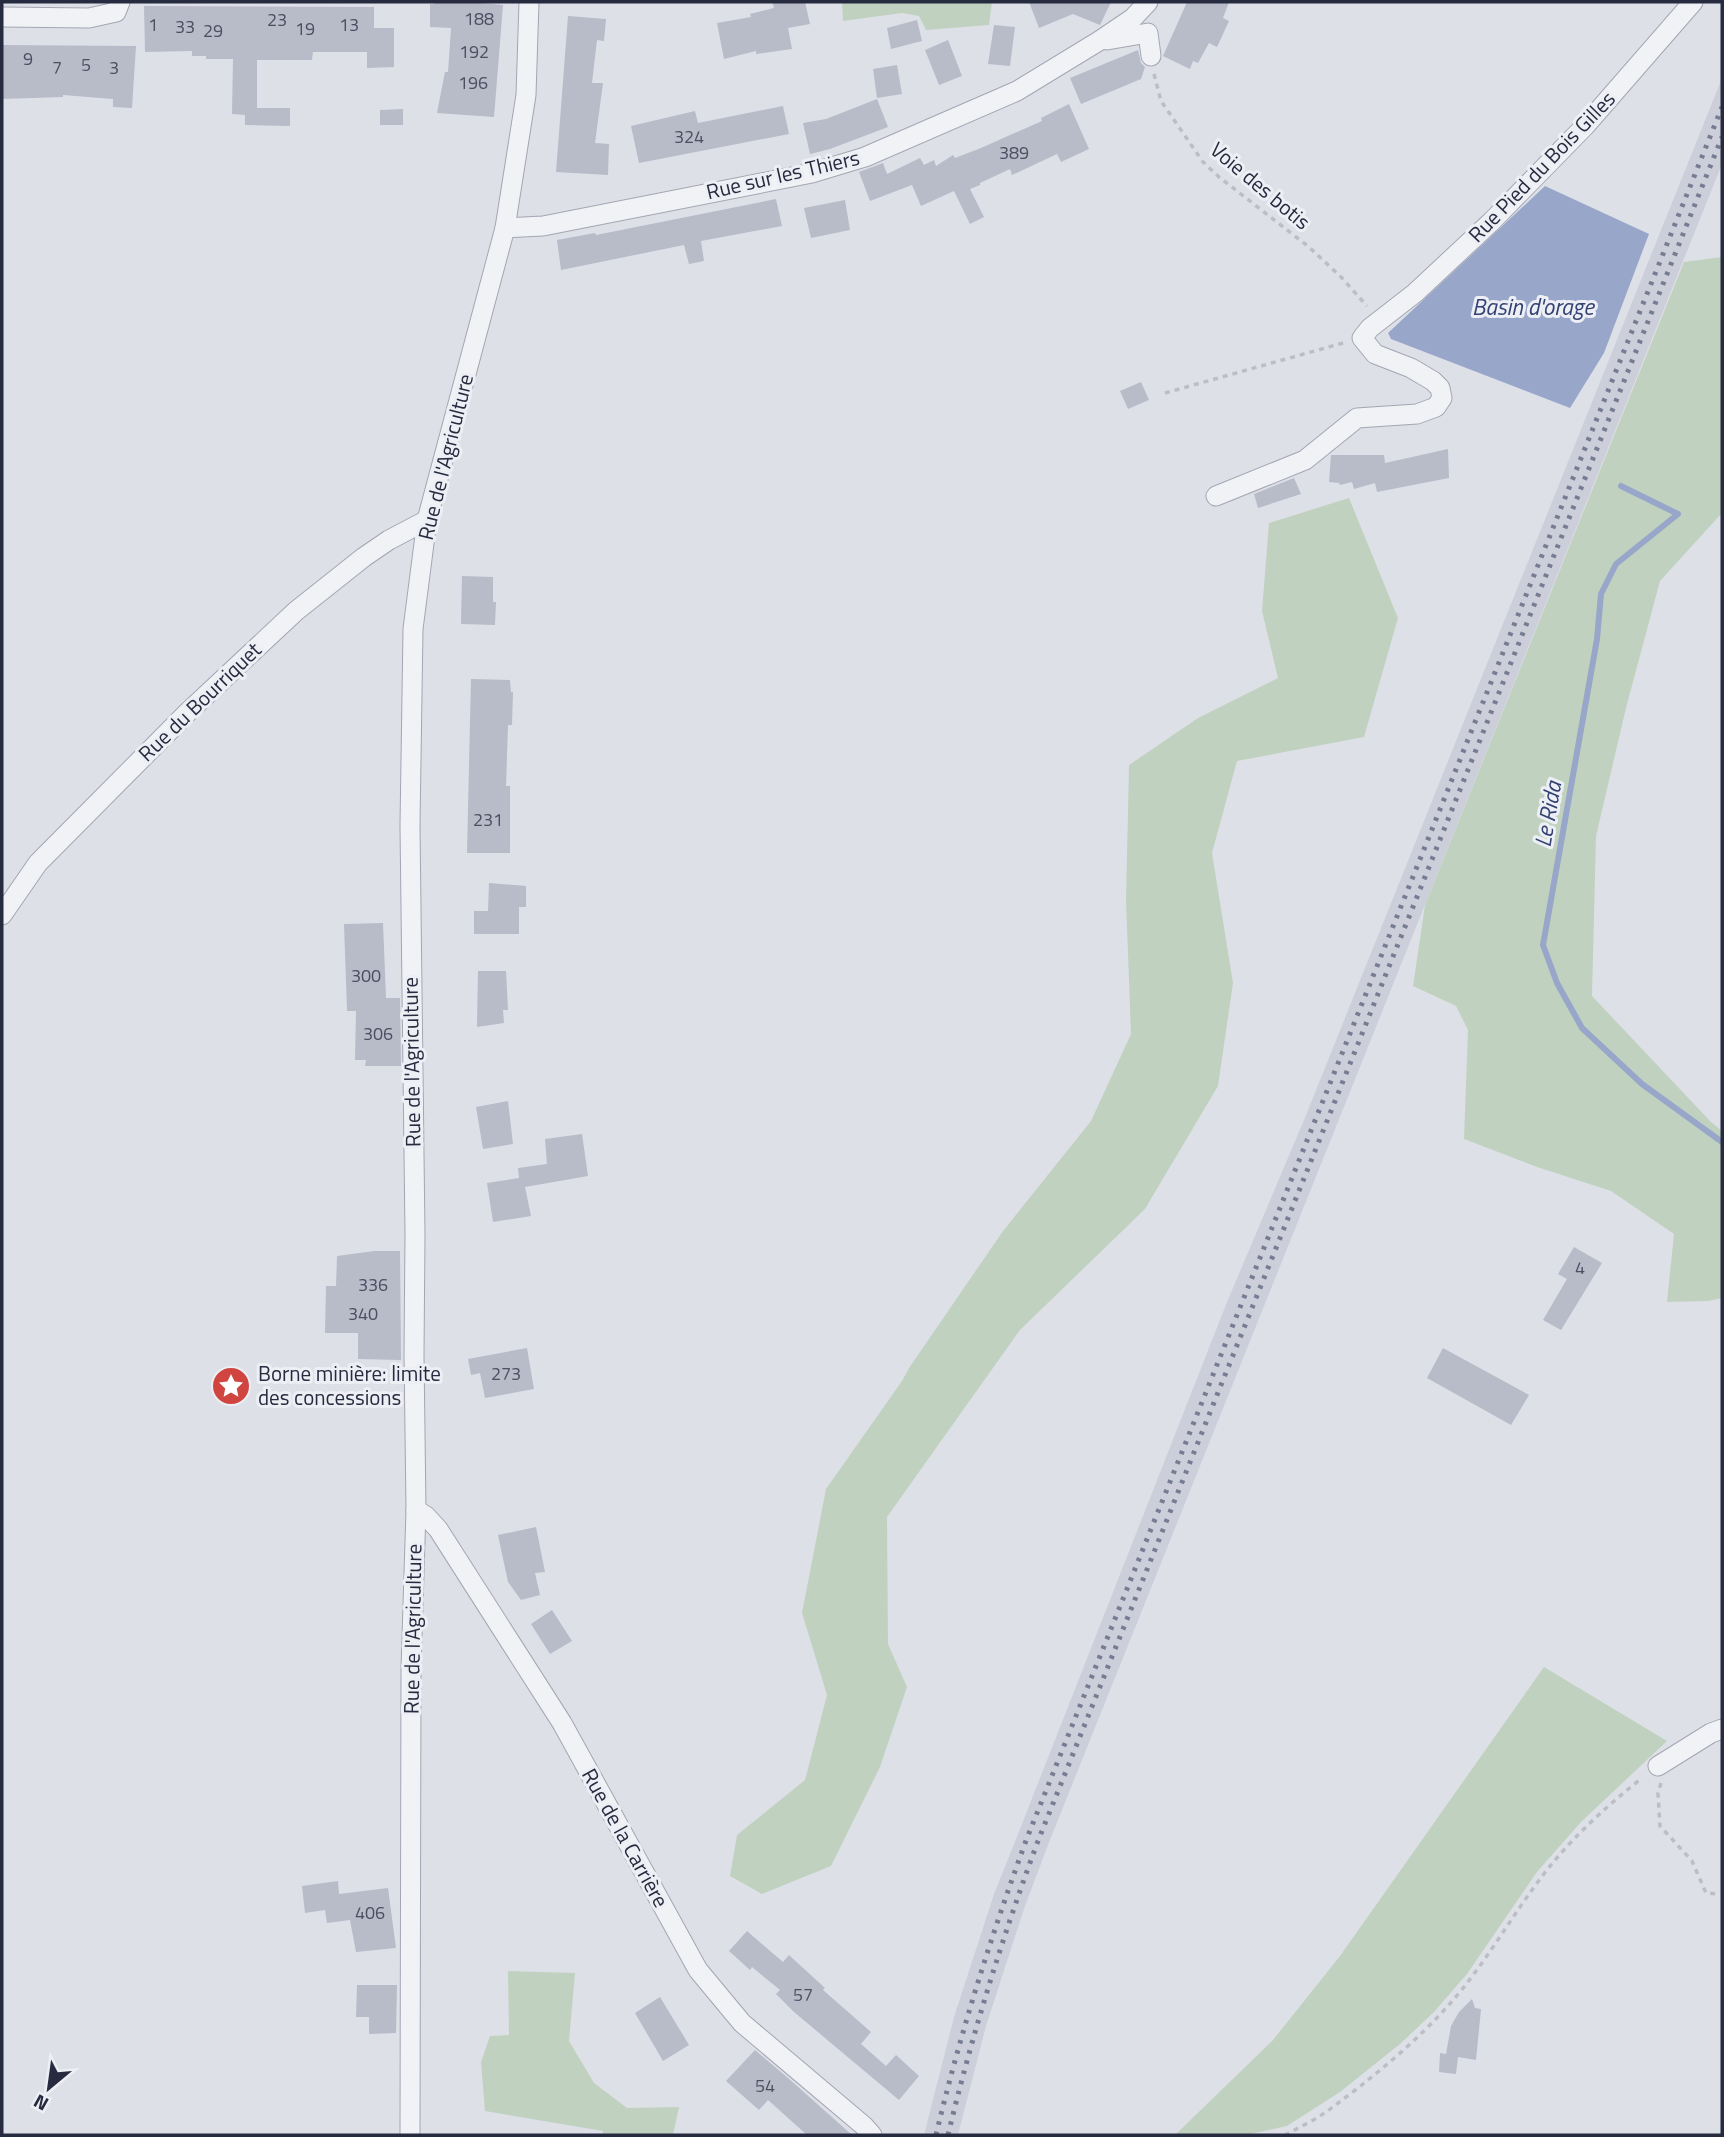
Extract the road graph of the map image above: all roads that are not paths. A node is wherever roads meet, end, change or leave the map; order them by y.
1 (120, 2) edge
2 (529, 2) edge
3 (1148, 2) edge
4 (1693, 2) edge
5 (2, 17) edge
6 (1100, 41) junction
7 (1151, 56) road end
8 (505, 228) junction
9 (1216, 496) dead end
10 (427, 520) junction
11 (2, 915) edge
12 (416, 1510) junction
13 (1722, 1729) edge
14 (1662, 1763) road end
15 (410, 2135) edge
16 (872, 2135) edge

1 - 5 street
2 - 8 street, Rue de l'Agriculture
3 - 6 street, Rue sur les Thiers
4 - 9 street, Rue Pied du Bois Gilles
6 - 7 street
6 - 8 street, Rue sur les Thiers
8 - 10 street, Rue de l'Agriculture
10 - 11 street, Rue du Bourriquet
10 - 12 street, Rue de l'Agriculture
12 - 15 street, Rue de l'Agriculture
12 - 16 street, Rue de la Carrière
13 - 14 street

